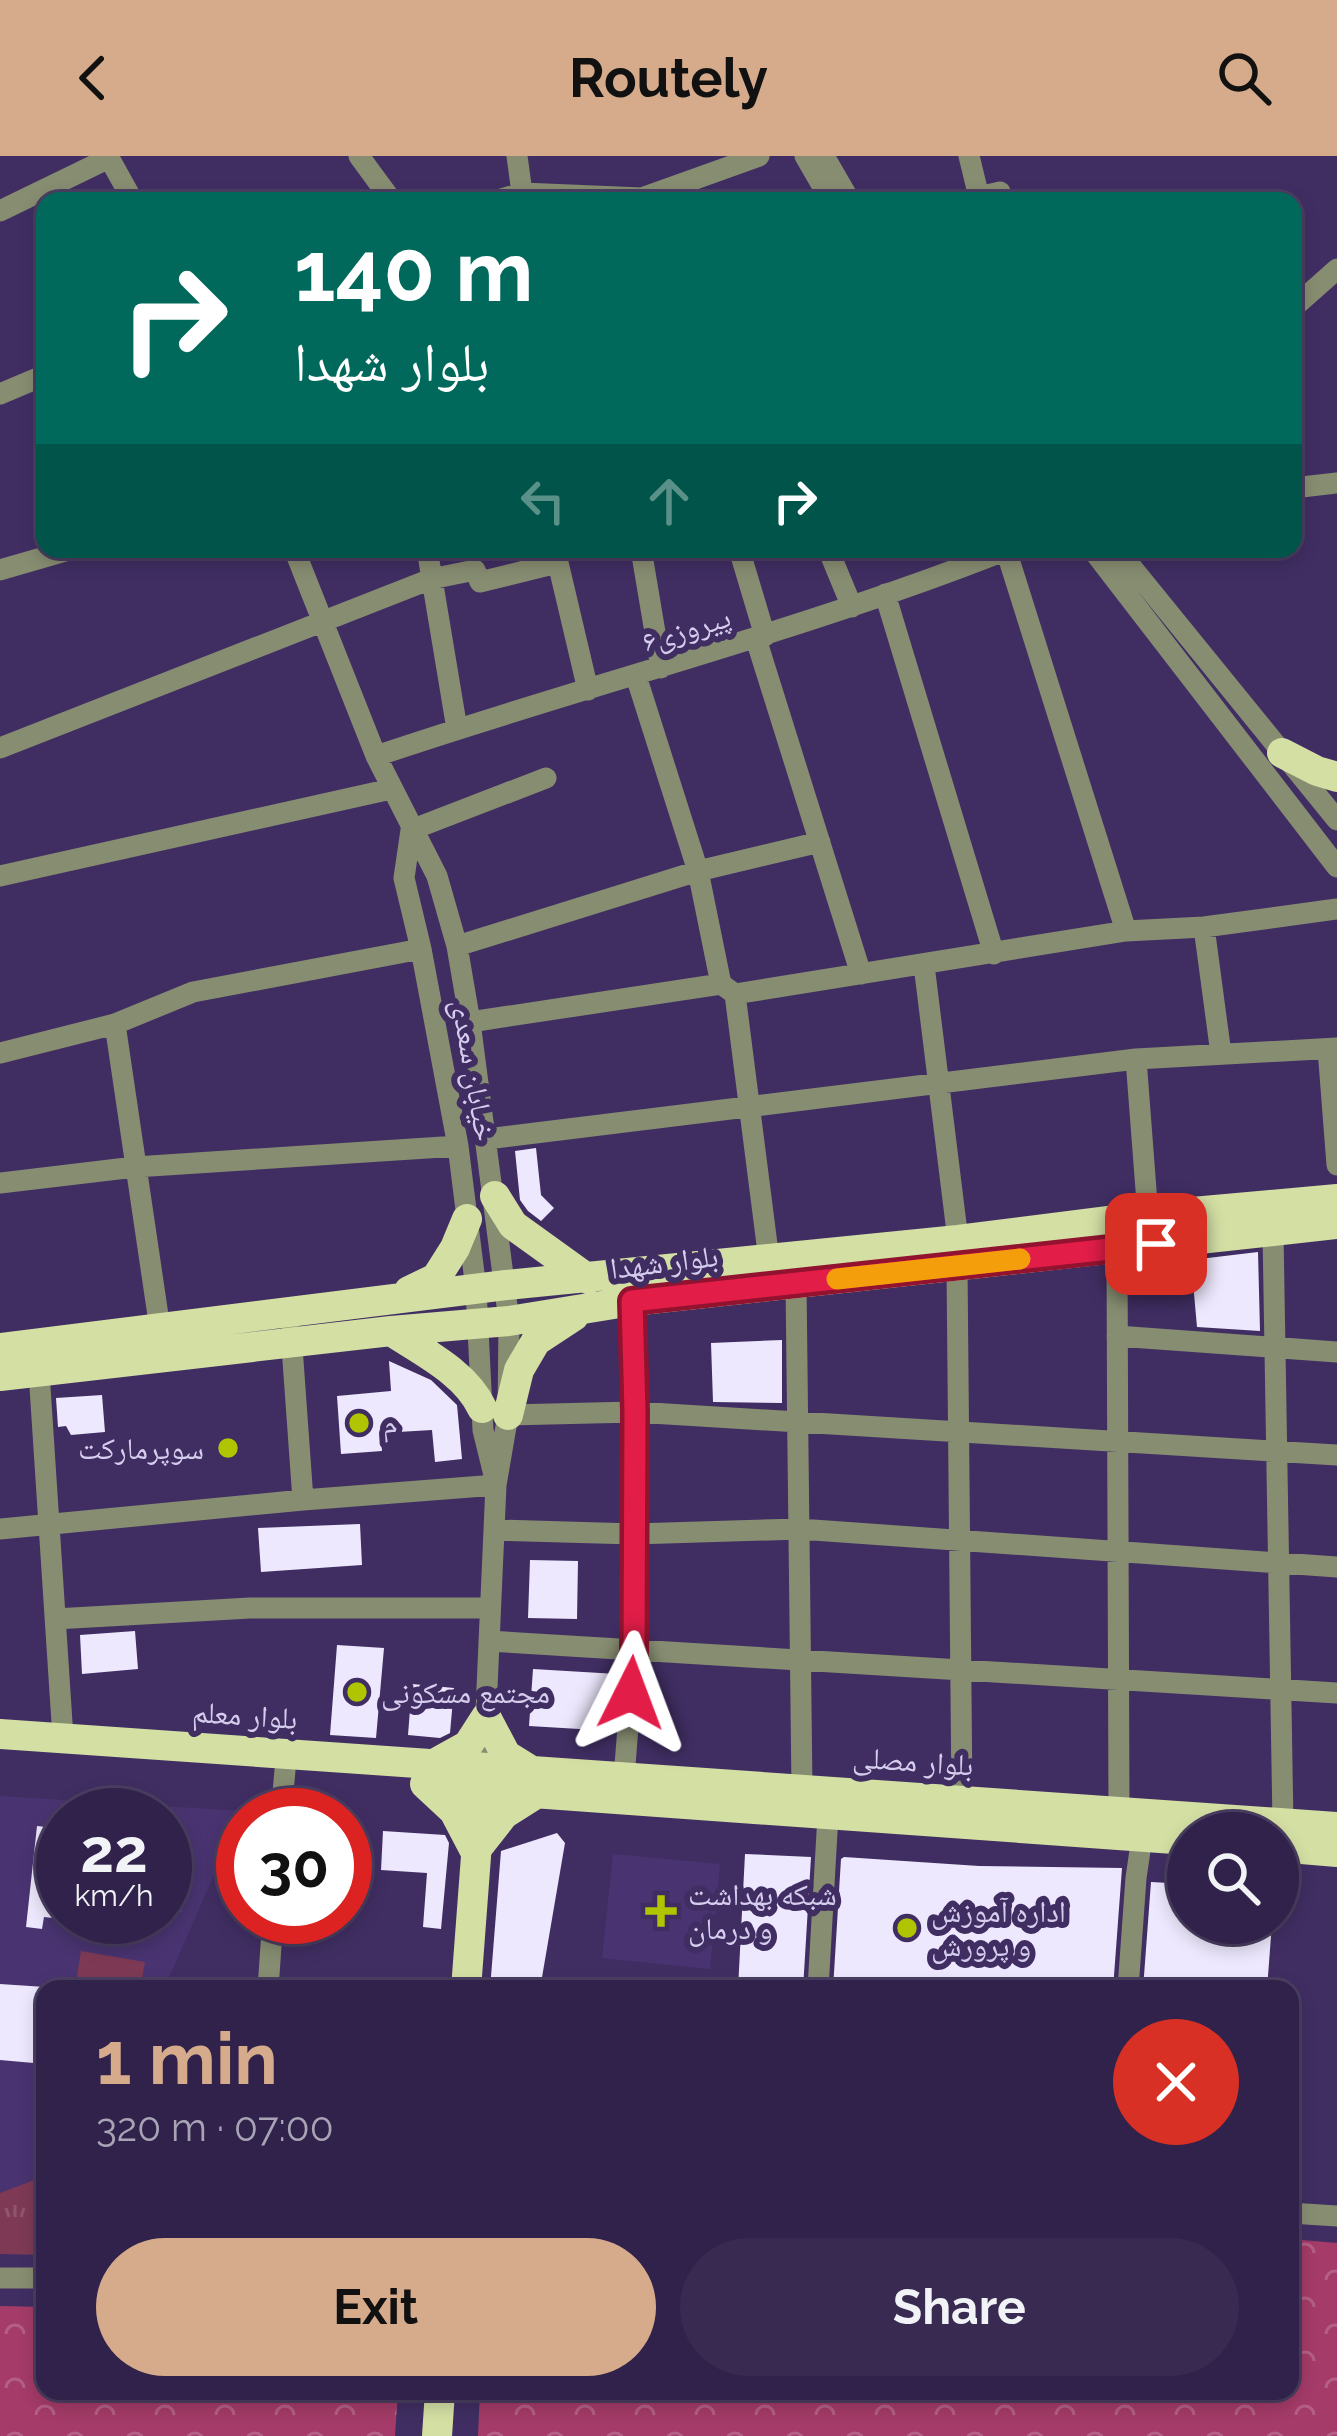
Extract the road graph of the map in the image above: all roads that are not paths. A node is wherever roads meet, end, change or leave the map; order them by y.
1 (359, 156) edge
2 (518, 156) edge
3 (759, 156) edge
4 (805, 156) edge
5 (824, 156) edge
6 (969, 156) edge
7 (109, 157) edge
8 (38, 192) edge
9 (128, 192) edge
10 (385, 192) edge
11 (522, 192) edge
12 (659, 192) edge
13 (826, 192) edge
14 (845, 192) edge
15 (978, 192) edge
16 (36, 193) edge
17 (0, 211) edge
18 (1337, 268) edge
19 (1302, 300) edge
20 (36, 379) edge
21 (0, 394) edge
22 (1337, 483) edge
23 (1302, 487) edge
24 (41, 558) edge
25 (296, 558) edge
26 (428, 558) edge
27 (550, 558) edge
28 (556, 558) edge
29 (643, 558) edge
30 (741, 558) edge
31 (832, 558) edge
32 (986, 558) edge
33 (1010, 558) edge
34 (1099, 558) edge
35 (1124, 558) edge
36 (0, 570) edge
37 (431, 579) junction
38 (885, 594) junction
39 (852, 607) junction
40 (321, 621) junction
41 (760, 638) junction
42 (661, 668) junction
43 (636, 676) junction
44 (588, 690) junction
45 (457, 729) junction
46 (0, 748) edge
47 (1282, 752) junction
48 (376, 756) junction
49 (1337, 777) edge
50 (546, 778) dead end
51 (391, 789) junction
52 (1337, 820) edge
53 (412, 830) junction
54 (820, 842) junction
55 (1337, 867) edge
56 (698, 871) junction
57 (0, 876) edge
58 (1337, 909) edge
59 (1204, 927) junction
60 (1126, 931) junction
61 (457, 946) junction
62 (421, 949) junction
63 (994, 954) junction
64 (924, 964) junction
65 (861, 974) junction
66 (728, 989) junction
67 (470, 1022) junction
68 (115, 1024) junction
69 (1333, 1048) edge
70 (0, 1053) edge
71 (1221, 1054) junction
72 (1136, 1059) junction
73 (940, 1084) junction
74 (750, 1108) junction
75 (487, 1139) junction
76 (458, 1146) junction
77 (1337, 1165) edge
78 (136, 1167) junction
79 (0, 1183) edge
80 (495, 1196) junction
81 (1337, 1199) edge
82 (1148, 1216) junction
83 (466, 1219) junction
84 (1337, 1224) edge
85 (1273, 1232) junction
86 (1117, 1249) junction
87 (958, 1253) junction
88 (769, 1260) junction
89 (796, 1283) junction
90 (491, 1287) junction
91 (587, 1293) junction
92 (394, 1298) junction
93 (632, 1301) junction
94 (494, 1322) junction
95 (290, 1327) junction
96 (160, 1329) junction
97 (392, 1331) junction
98 (1117, 1336) junction
99 (0, 1348) edge
100 (1275, 1348) junction
101 (1337, 1352) edge
102 (40, 1372) junction
103 (0, 1376) edge
104 (495, 1412) junction
105 (635, 1412) junction
106 (797, 1421) junction
107 (958, 1432) junction
108 (1118, 1440) junction
109 (1277, 1451) junction
110 (1337, 1455) edge
111 (496, 1485) junction
112 (303, 1499) junction
113 (49, 1524) junction
114 (0, 1528) edge
115 (799, 1529) junction
116 (495, 1531) junction
117 (634, 1534) junction
118 (959, 1541) junction
119 (1118, 1552) junction
120 (1279, 1563) junction
121 (1337, 1567) edge
122 (490, 1608) junction
123 (55, 1619) junction
124 (489, 1641) junction
125 (634, 1650) junction
126 (800, 1660) junction
127 (960, 1670) junction
128 (1118, 1680) junction
129 (1279, 1690) junction
130 (1337, 1694) edge
131 (486, 1718) junction
132 (0, 1734) edge
133 (63, 1738) junction
134 (0, 1753) edge
135 (286, 1770) junction
136 (428, 1775) junction
137 (624, 1778) junction
138 (482, 1780) junction
139 (534, 1784) junction
140 (284, 1788) edge
141 (802, 1790) junction
142 (962, 1800) junction
143 (1119, 1811) junction
144 (1281, 1812) edge
145 (828, 1815) junction
146 (1167, 1818) edge
147 (1075, 1820) junction
148 (1337, 1827) edge
149 (1299, 1833) edge
150 (1142, 1837) junction
151 (1167, 1839) edge
152 (1299, 1841) edge
153 (475, 1851) junction
154 (1337, 1852) edge
155 (271, 1944) edge
156 (269, 1980) edge
157 (467, 1980) edge
158 (819, 1980) edge
159 (1129, 1980) edge
160 (1299, 2213) edge
161 (1337, 2216) edge
162 (0, 2278) edge
163 (36, 2278) edge
164 (439, 2400) edge
165 (437, 2436) edge

1 - 10 street
2 - 11 street
3 - 12 street
4 - 13 street
5 - 14 street
6 - 15 street
7 - 8 street
7 - 9 street
16 - 17 street
18 - 19 street
20 - 21 street
22 - 23 street
24 - 36 street
25 - 40 street, خیابان سعدی
26 - 37 street
27 - 37 street
28 - 44 street
29 - 42 street
30 - 41 street
31 - 39 street
32 - 38 street, پیروزی۶
33 - 60 street
34 - 55 street
35 - 47 street
37 - 40 street
37 - 45 street
38 - 39 street, پیروزی۶
38 - 63 street
39 - 41 street, پیروزی۶
40 - 46 street
40 - 48 street, خیابان سعدی
41 - 42 street, پیروزی۶
41 - 54 street
42 - 43 street, پیروزی۶
43 - 44 street, پیروزی۶
43 - 56 street
44 - 45 street, پیروزی۶
45 - 48 street, پیروزی۶
47 - 49 main road
47 - 52 street
48 - 51 street, خیابان سعدی
50 - 53 street
51 - 53 street, خیابان سعدی
51 - 57 street
53 - 61 street, خیابان سعدی
53 - 62 street, خیابان سعدی
54 - 56 street
54 - 65 street
56 - 61 street
56 - 66 street
58 - 59 street
59 - 60 street
59 - 71 street
60 - 63 street
61 - 67 street, خیابان سعدی
62 - 68 street
62 - 76 street, خیابان سعدی
63 - 64 street
64 - 65 street
64 - 73 street
65 - 66 street
66 - 67 street
66 - 74 street
67 - 75 street, خیابان سعدی
68 - 70 street
68 - 78 street
69 - 71 street
69 - 77 street
71 - 72 street
72 - 73 street
72 - 82 street
73 - 74 street
73 - 87 street
74 - 75 street
74 - 88 street
75 - 80 street, خیابان سعدی
76 - 78 street
76 - 83 street, خیابان سعدی
78 - 79 street
78 - 96 street
80 - 90 street, خیابان سعدی
80 - 91 main road
81 - 82 main road, بلوار شهدا
82 - 87 main road, بلوار شهدا
83 - 90 street, خیابان سعدی
83 - 92 main road
84 - 85 main road, بلوار شهدا
85 - 86 main road, بلوار شهدا
85 - 100 street
86 - 87 main road, بلوار شهدا
86 - 98 street
87 - 88 main road, بلوار شهدا
87 - 89 main road, بلوار شهدا
87 - 107 street
88 - 91 main road, بلوار شهدا
89 - 93 main road, بلوار شهدا
89 - 106 street
90 - 91 main road, بلوار شهدا
90 - 92 main road, بلوار شهدا
90 - 94 street, خیابان سعدی
91 - 93 main road, بلوار شهدا
91 - 94 main road, بلوار شهدا
91 - 104 main road
92 - 95 main road, بلوار شهدا
93 - 105 street
94 - 97 main road, بلوار شهدا
94 - 104 street, خیابان سعدی
95 - 96 main road, بلوار شهدا
95 - 97 main road, بلوار شهدا
95 - 102 main road, بلوار شهدا
95 - 112 street
96 - 99 main road, بلوار شهدا
97 - 104 main road
98 - 100 street
98 - 108 street
100 - 101 street
100 - 109 street
102 - 103 main road, بلوار شهدا
102 - 113 street
104 - 105 street
104 - 111 street, خیابان سعدی
105 - 106 street
105 - 117 street
106 - 107 street
106 - 115 street
107 - 108 street
107 - 118 street
108 - 109 street
108 - 119 street
109 - 110 street
109 - 120 street
111 - 112 street
111 - 116 street, خیابان سعدی
112 - 113 street
113 - 114 street
113 - 123 street
115 - 117 street
115 - 118 street
115 - 126 street
116 - 117 street
116 - 122 street, خیابان سعدی
117 - 125 street
118 - 119 street
118 - 127 street
119 - 120 street
119 - 128 street
120 - 121 street
120 - 129 street
122 - 123 street
122 - 124 street, خیابان سعدی
123 - 133 street
124 - 125 street
124 - 131 street, خیابان سعدی
125 - 126 street
125 - 137 street
126 - 127 street
126 - 141 street
127 - 128 street
127 - 142 street
128 - 129 street
128 - 143 street
129 - 130 street
129 - 144 street
131 - 136 main road
131 - 138 street, خیابان سعدی
131 - 139 main road
132 - 133 main road, بلوار معلم
133 - 136 main road, بلوار معلم
134 - 135 main road, بلوار معلم
135 - 136 main road, بلوار معلم
135 - 140 street
136 - 138 main road, بلوار معلم
136 - 153 main road
137 - 139 main road, بلوار مصلی
137 - 141 main road, بلوار مصلی
138 - 139 main road, بلوار مصلی
138 - 153 main road
139 - 145 main road, بلوار مصلی
139 - 153 main road
141 - 142 main road, بلوار مصلی
142 - 147 main road, بلوار مصلی
143 - 146 main road, بلوار مصلی
143 - 147 main road, بلوار مصلی
145 - 147 main road, بلوار مصلی
145 - 158 street
147 - 150 main road, بلوار مصلی
148 - 149 main road, بلوار مصلی
150 - 151 main road, بلوار مصلی
150 - 159 street
152 - 154 main road, بلوار مصلی
153 - 157 main road
155 - 156 street
160 - 161 street
162 - 163 street
164 - 165 main road

